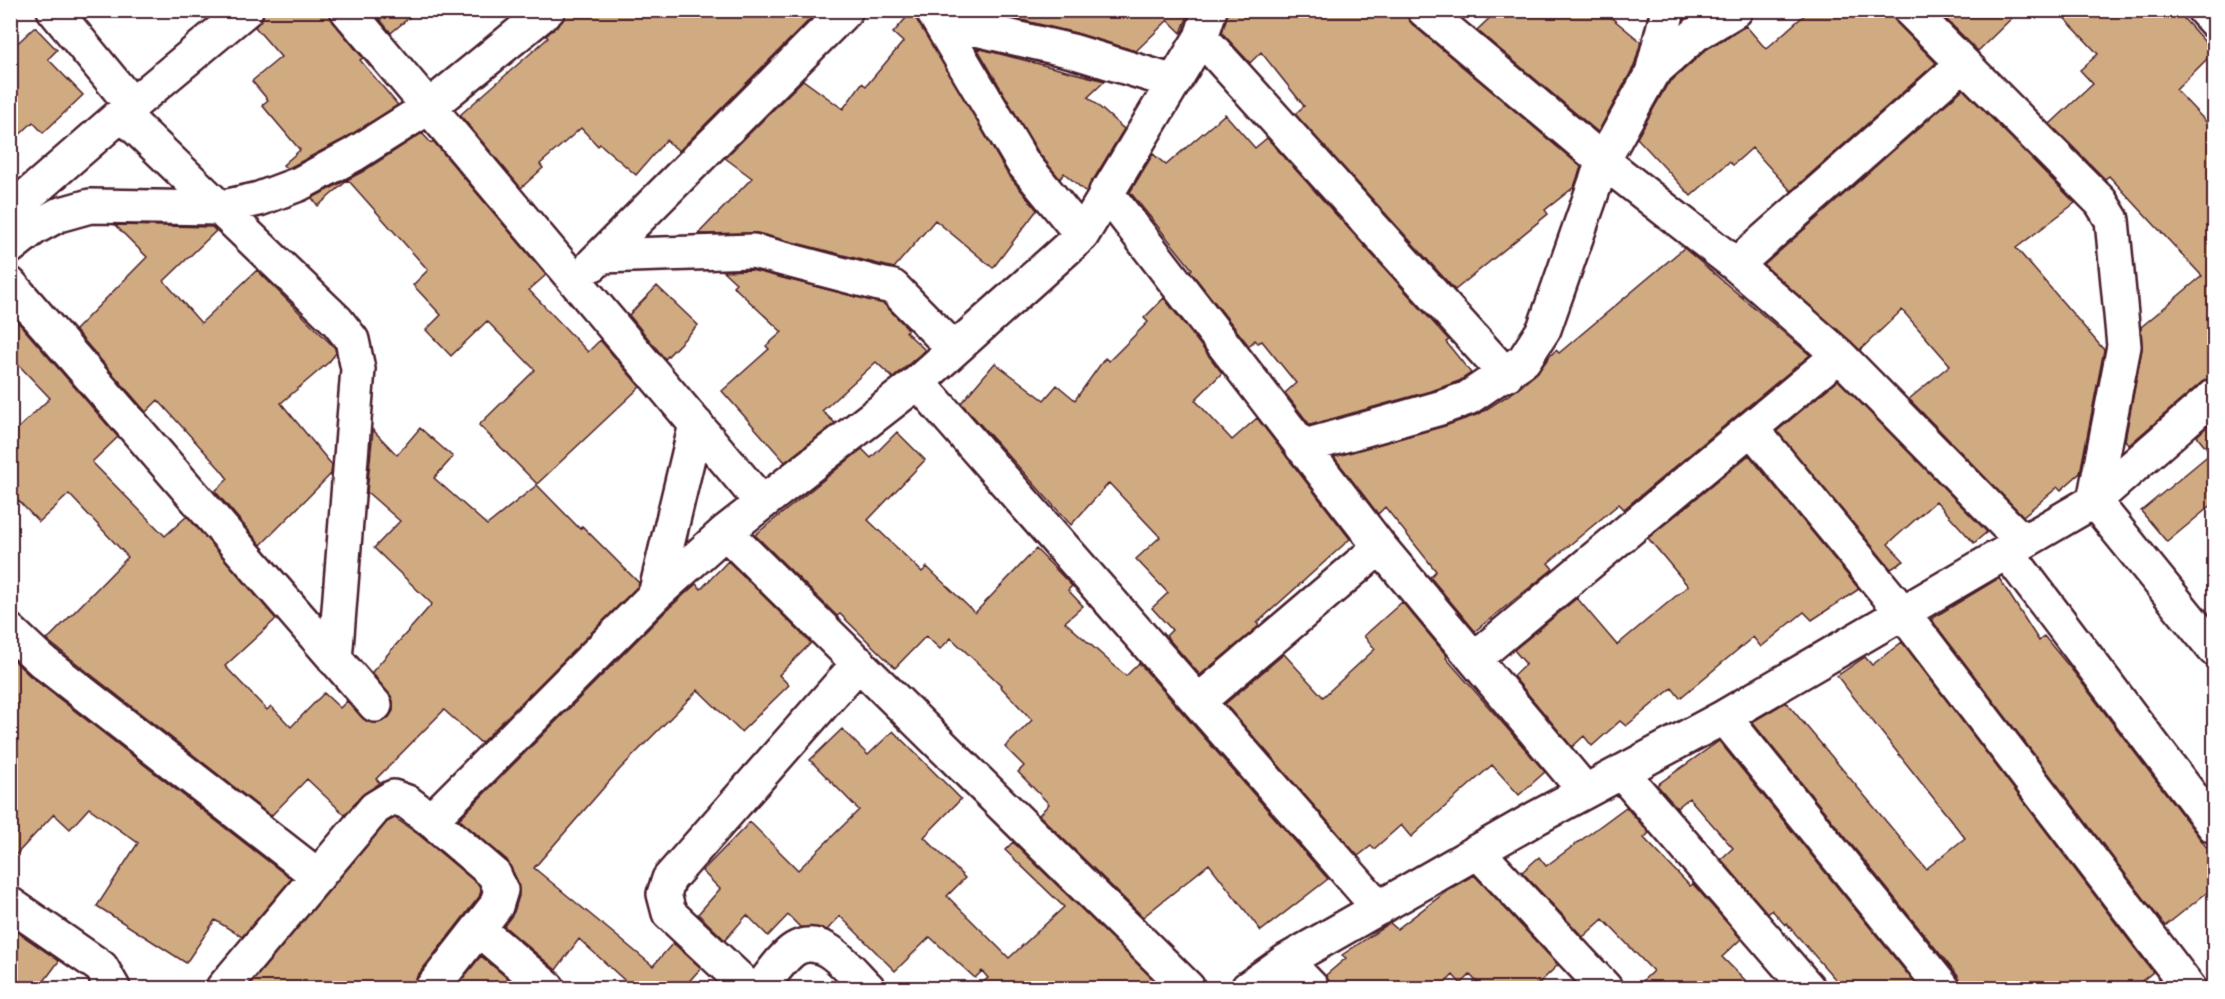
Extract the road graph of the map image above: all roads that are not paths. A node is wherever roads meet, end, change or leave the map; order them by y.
1 (54, 10) edge
2 (246, 10) edge
3 (347, 10) edge
4 (549, 10) edge
5 (846, 10) edge
6 (1424, 10) edge
7 (1668, 10) edge
8 (1736, 10) edge
9 (1910, 10) edge
10 (2204, 10) edge
11 (937, 16) edge
12 (2214, 21) edge
13 (1205, 24) edge
14 (1963, 64) junction
15 (1652, 73) junction
16 (1174, 82) junction
17 (429, 106) junction
18 (127, 110) junction
19 (1603, 161) junction
20 (1106, 192) junction
21 (219, 208) junction
22 (10, 212) edge
23 (1082, 235) junction
24 (10, 247) edge
25 (601, 256) junction
26 (1736, 265) junction
27 (577, 280) junction
28 (10, 284) edge
29 (954, 349) junction
30 (1839, 355) junction
31 (1506, 375) junction
32 (918, 382) junction
33 (2214, 396) edge
34 (696, 424) junction
35 (1751, 428) junction
36 (1302, 447) junction
37 (2094, 501) junction
38 (762, 503) junction
39 (725, 532) junction
40 (1380, 547) junction
41 (2015, 547) junction
42 (655, 595) junction
43 (1903, 614) junction
44 (10, 631) edge
45 (2214, 649) edge
46 (1474, 659) junction
47 (335, 660) junction
48 (859, 663) junction
49 (1198, 702) junction
50 (375, 705) dead end
51 (1724, 717) junction
52 (1621, 772) junction
53 (1586, 791) junction
54 (431, 820) junction
55 (2214, 826) edge
56 (1477, 851) junction
57 (318, 876) junction
58 (10, 904) edge
59 (1379, 908) junction
60 (478, 929) junction
61 (1286, 961) junction
62 (113, 988) edge
63 (223, 988) edge
64 (432, 988) edge
65 (548, 988) edge
66 (749, 988) edge
67 (760, 988) edge
68 (868, 988) edge
69 (1188, 988) edge
70 (1248, 988) edge
71 (1312, 988) edge
72 (1605, 988) edge
73 (1808, 988) edge
74 (1943, 988) edge
75 (2189, 988) edge

1 - 18 street
2 - 18 street
3 - 17 street
4 - 17 street
5 - 25 street
6 - 19 street
7 - 15 street
8 - 15 street
9 - 14 street
10 - 12 street
11 - 16 street
11 - 23 street
13 - 16 street
13 - 31 street
14 - 26 street
14 - 37 street
15 - 19 street
16 - 20 street
17 - 21 street
17 - 27 street
18 - 21 street
18 - 22 street
19 - 26 street
19 - 31 street
20 - 23 street
20 - 36 street
21 - 24 street
21 - 47 street
23 - 29 street
25 - 27 street
25 - 29 street
26 - 30 street
27 - 34 street
28 - 47 street
29 - 32 street
30 - 35 street
30 - 41 street
31 - 36 street
32 - 38 street
32 - 49 street
33 - 37 street
34 - 38 street
34 - 42 street
35 - 43 street
35 - 46 street
36 - 40 street
37 - 41 street
37 - 45 street
38 - 39 street
39 - 42 street
39 - 48 street
40 - 46 street
40 - 49 street
41 - 43 street
41 - 55 street
42 - 54 street
43 - 51 street
43 - 75 street
44 - 57 street
46 - 53 street
47 - 50 street
48 - 66 street
48 - 69 street
49 - 59 street
51 - 52 street
51 - 74 street
52 - 53 street
52 - 73 street
53 - 56 street
54 - 57 street
54 - 60 street
56 - 59 street
56 - 72 street
57 - 63 street
58 - 62 street
59 - 61 street
60 - 64 street
60 - 65 street
61 - 70 street
61 - 71 street
67 - 68 street

